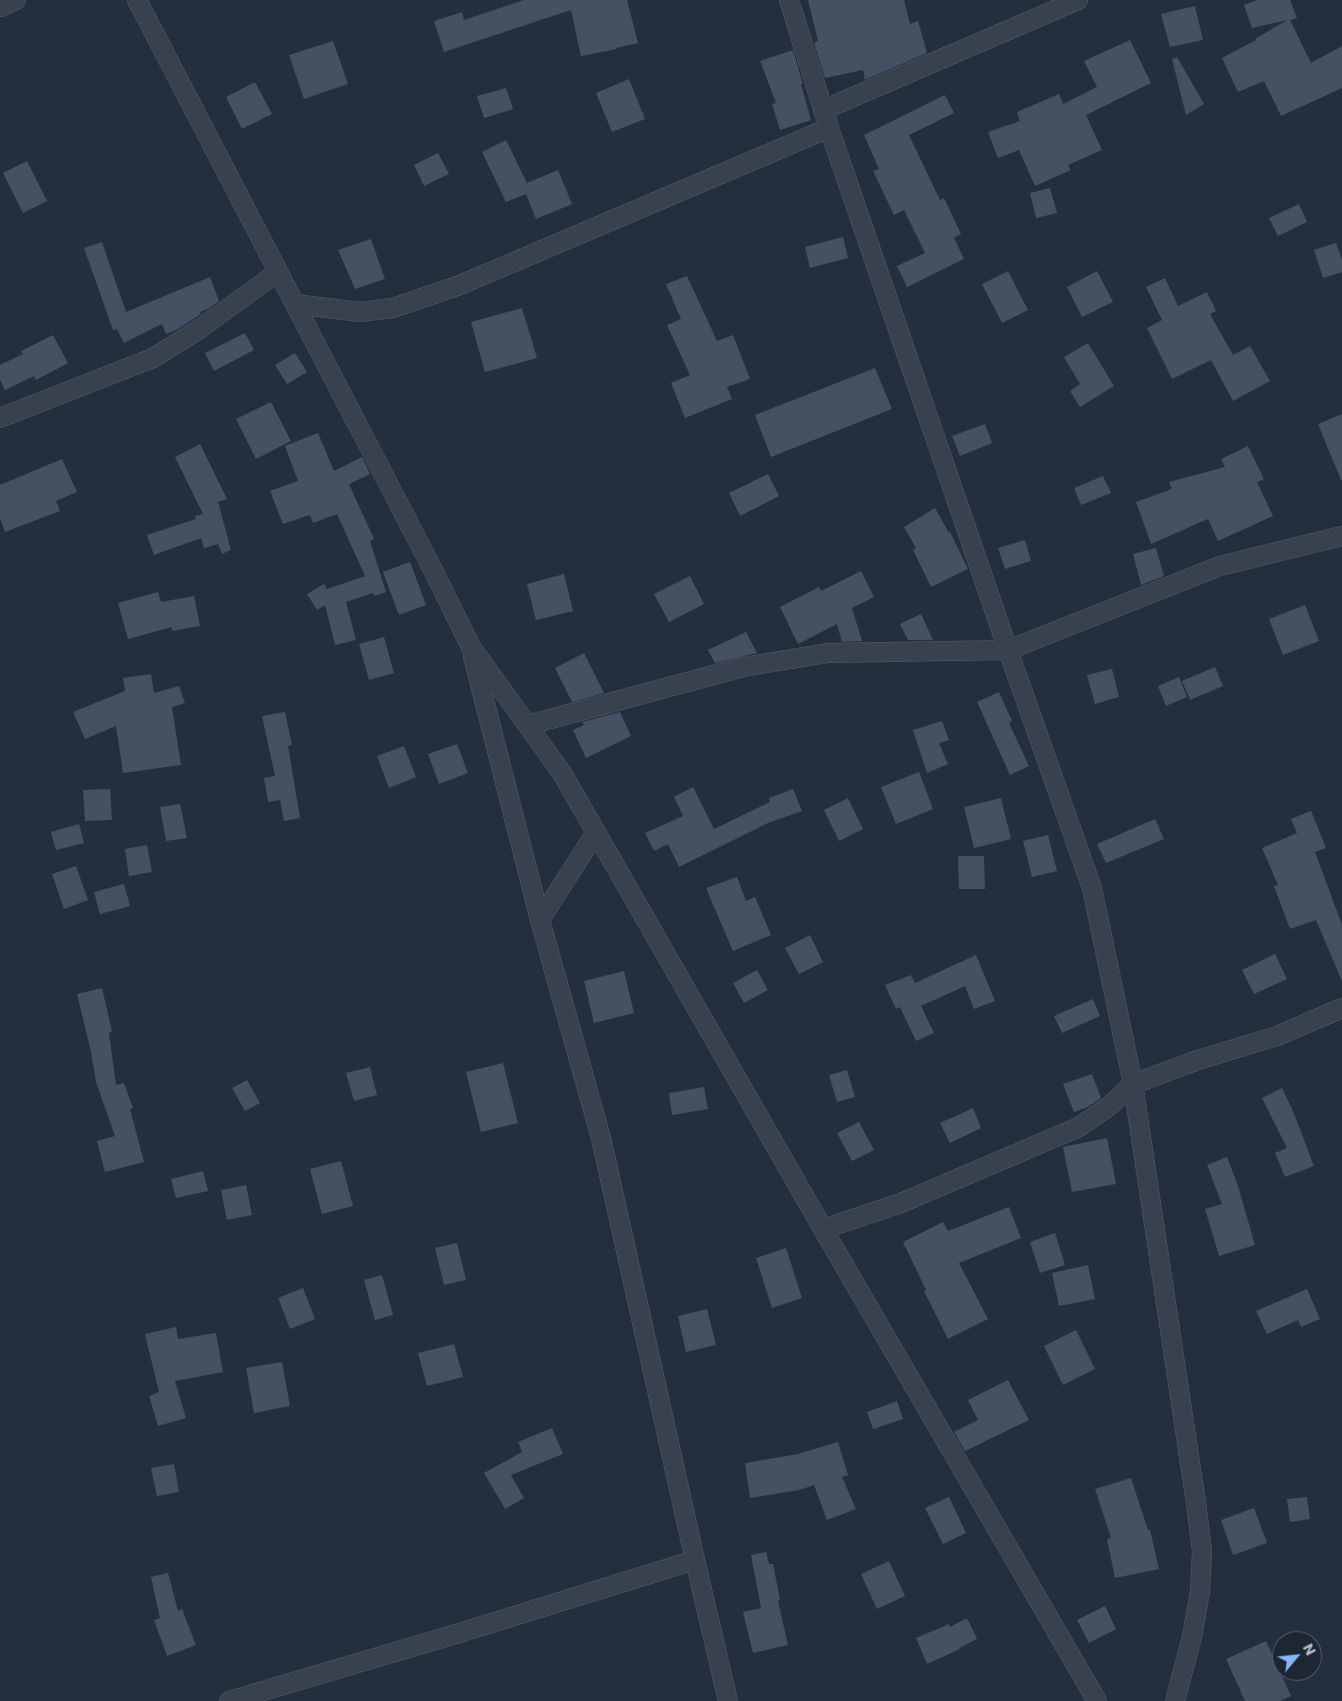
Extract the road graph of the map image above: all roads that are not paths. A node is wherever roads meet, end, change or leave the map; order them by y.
1 (16, 0) edge
2 (137, 0) edge
3 (789, 0) edge
4 (1078, 0) edge
5 (0, 7) edge
6 (823, 110) junction
7 (829, 128) junction
8 (278, 272) junction
9 (295, 304) junction
10 (0, 418) edge
11 (1342, 536) edge
12 (471, 647) junction
13 (1008, 650) junction
14 (528, 725) junction
15 (596, 832) junction
16 (540, 920) junction
17 (1342, 1008) edge
18 (1133, 1084) junction
19 (823, 1229) junction
20 (695, 1560) junction
21 (229, 1701) edge
22 (728, 1701) edge
23 (1097, 1701) edge
24 (1174, 1701) edge

1 - 5 street
2 - 8 street
3 - 6 street
4 - 6 street
6 - 7 street
7 - 9 street
7 - 13 street
8 - 9 street
8 - 10 street
9 - 12 street
11 - 13 street
12 - 14 street
12 - 16 street
13 - 14 street
13 - 18 street
14 - 15 street
15 - 16 street
15 - 19 street
16 - 20 street
17 - 18 street
18 - 19 street
18 - 24 street
19 - 23 street
20 - 21 street
20 - 22 street

